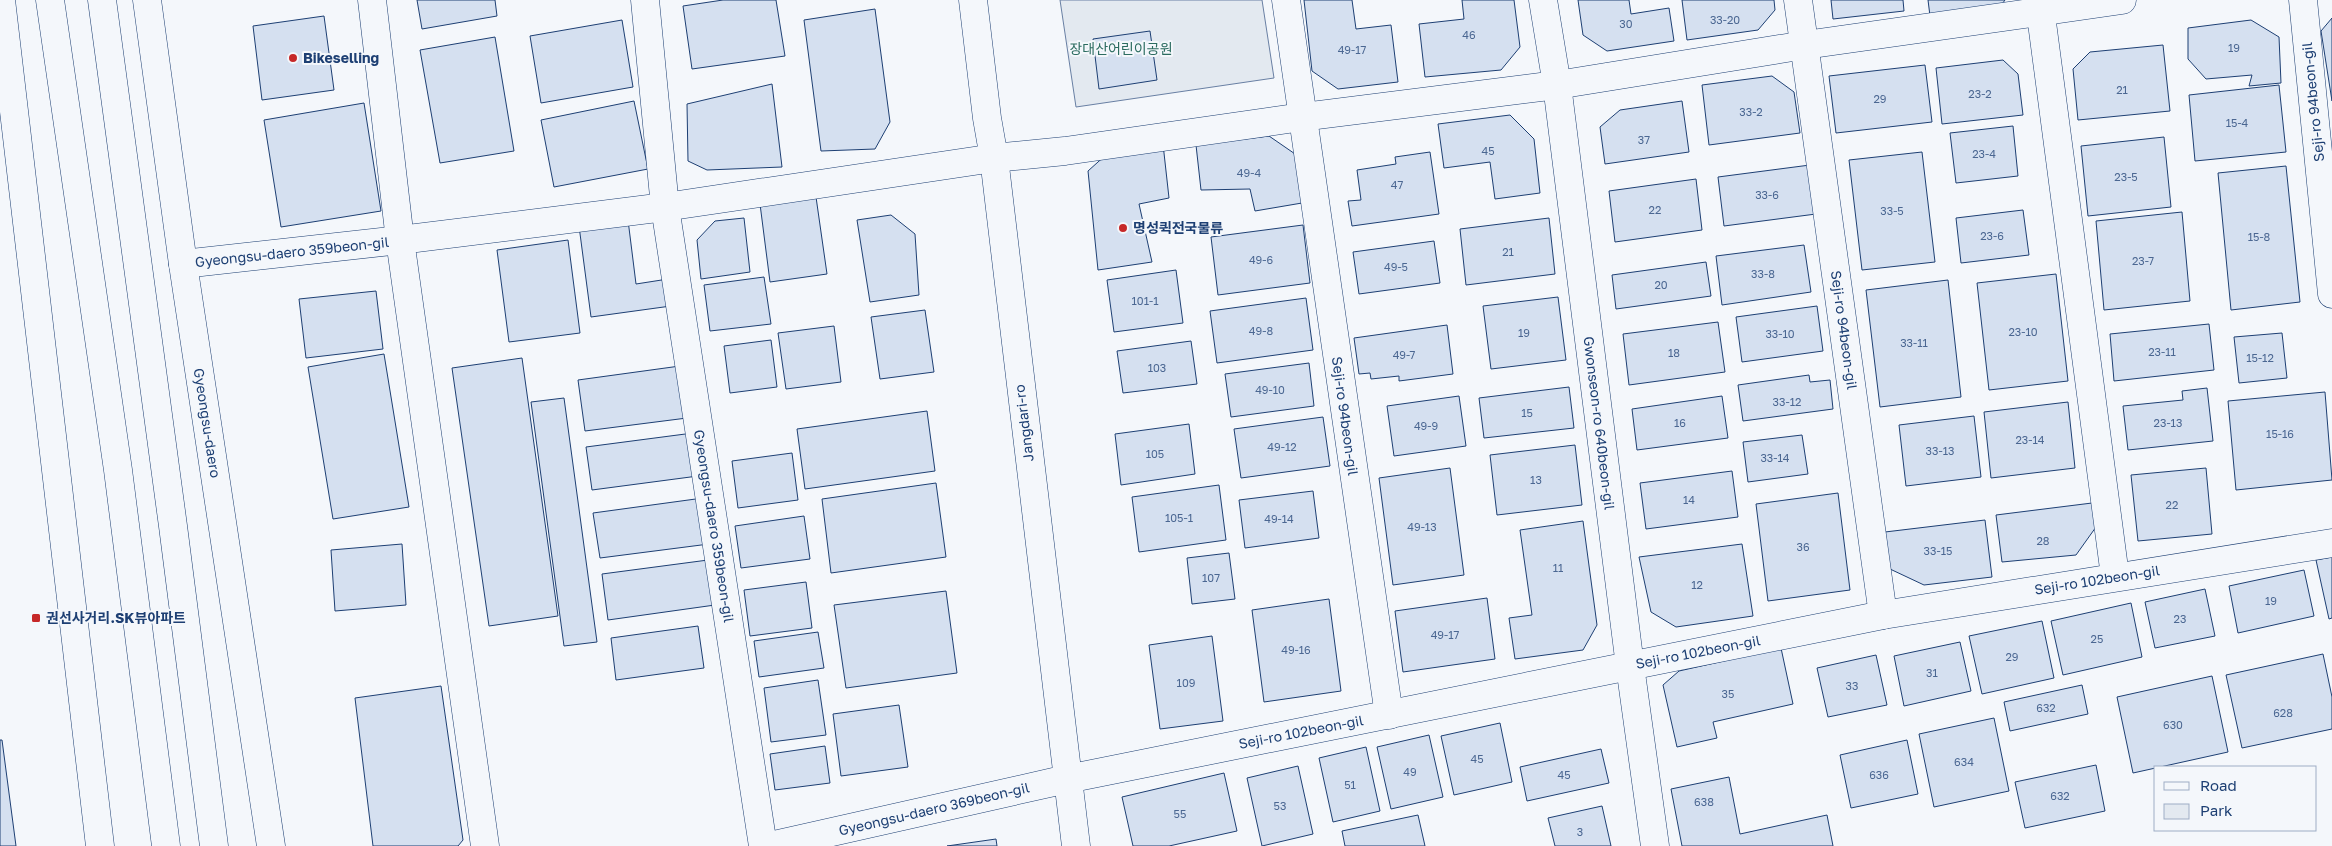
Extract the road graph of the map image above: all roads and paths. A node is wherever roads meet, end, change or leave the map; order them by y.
1 (1, 0) edge
2 (50, 0) edge
3 (102, 0) edge
4 (147, 0) edge
5 (372, 0) edge
6 (644, 0) edge
7 (973, 0) edge
8 (1286, 0) edge
9 (1543, 0) edge
10 (1798, 0) edge
11 (2122, 0) edge
12 (2302, 0) edge
13 (2040, 6) edge
14 (1804, 45) junction
15 (1556, 85) junction
16 (1302, 117) junction
17 (994, 158) junction
18 (665, 207) junction
19 (400, 240) junction
20 (183, 264) junction
21 (2332, 294) edge
22 (2332, 543) edge
23 (2115, 576) junction
24 (1882, 615) junction
25 (1630, 666) junction
26 (1388, 715) junction
27 (1067, 779) junction
28 (100, 846) edge
29 (166, 846) edge
30 (214, 846) edge
31 (270, 846) edge
32 (485, 846) edge
33 (763, 846) edge
34 (770, 846) edge
35 (1076, 846) edge
36 (1655, 846) edge

1 - 28 street
2 - 29 street
3 - 30 street
4 - 20 street, Gyeongsu-daero
5 - 19 street
6 - 18 street
7 - 17 street, Jangdari-ro
8 - 16 street, Seji-ro 94beon-gil
9 - 15 street, Gwonseon-ro 640beon-gil
10 - 14 street, Seji-ro 94beon-gil
11 - 13 street
12 - 21 street, Seji-ro 94beon-gil
13 - 14 street
13 - 23 street
14 - 15 street
14 - 24 street, Seji-ro 94beon-gil
15 - 16 street
15 - 25 street, Gwonseon-ro 640beon-gil
16 - 17 street
16 - 26 street, Seji-ro 94beon-gil
17 - 18 street, Gyeongsu-daero 359beon-gil
17 - 27 street, Jangdari-ro
18 - 19 street, Gyeongsu-daero 359beon-gil
18 - 33 street, Gyeongsu-daero 359beon-gil
19 - 20 street, Gyeongsu-daero 359beon-gil
19 - 32 street, Gyeongsu-daero 359beon-gil
20 - 31 street, Gyeongsu-daero
22 - 23 street, Seji-ro 102beon-gil
23 - 24 street, Seji-ro 102beon-gil
24 - 25 street, Seji-ro 102beon-gil
25 - 26 street, Seji-ro 102beon-gil
25 - 36 street, Gwonseon-ro 640beon-gil
26 - 27 street, Seji-ro 102beon-gil
27 - 34 street, Gyeongsu-daero 369beon-gil
27 - 35 street, Jangdari-ro

